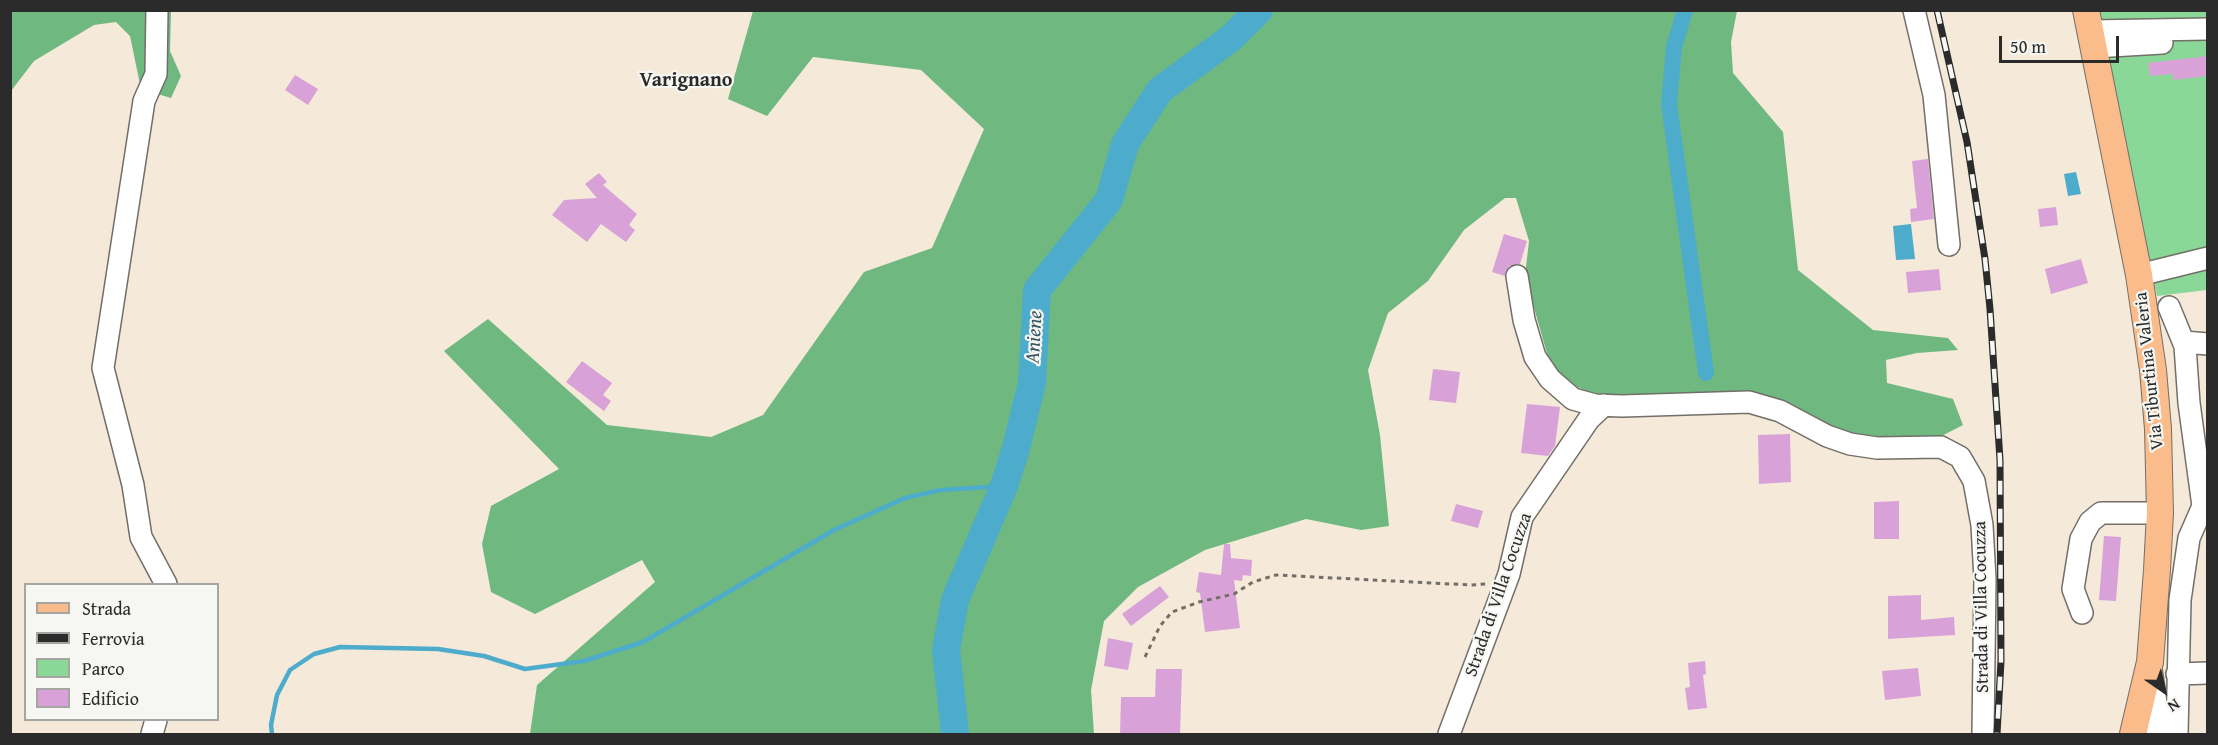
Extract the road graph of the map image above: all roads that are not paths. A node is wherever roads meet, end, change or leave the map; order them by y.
1 (157, 10) edge
2 (1914, 10) edge
3 (2090, 29) edge
4 (2208, 29) edge
5 (2208, 41) edge
6 (1949, 245) dead end
7 (2208, 258) edge
8 (2139, 274) junction
9 (1517, 276) dead end
10 (2169, 307) dead end
11 (2184, 342) junction
12 (2208, 344) edge
13 (1604, 405) junction
14 (2160, 513) junction
15 (165, 583) edge
16 (2082, 613) dead end
17 (2150, 662) junction
18 (2208, 673) edge
19 (2177, 674) junction
20 (1449, 735) edge
21 (1983, 735) edge
22 (2133, 735) edge
23 (2157, 735) edge
24 (2177, 735) edge

1 - 15 street
2 - 6 street
3 - 4 street
3 - 5 street
3 - 8 main road, Via Tiburtina Valeria
7 - 8 street
8 - 14 main road, Via Tiburtina Valeria
9 - 13 street, Strada di Villa Cocuzza
10 - 11 street
11 - 12 street
11 - 19 street
13 - 20 street, Strada di Villa Cocuzza
13 - 21 street, Strada di Villa Cocuzza
14 - 16 street
14 - 17 main road, Via Tiburtina Valeria
17 - 22 main road, Via Tiburtina Valeria
17 - 23 street
18 - 19 street
19 - 24 street

